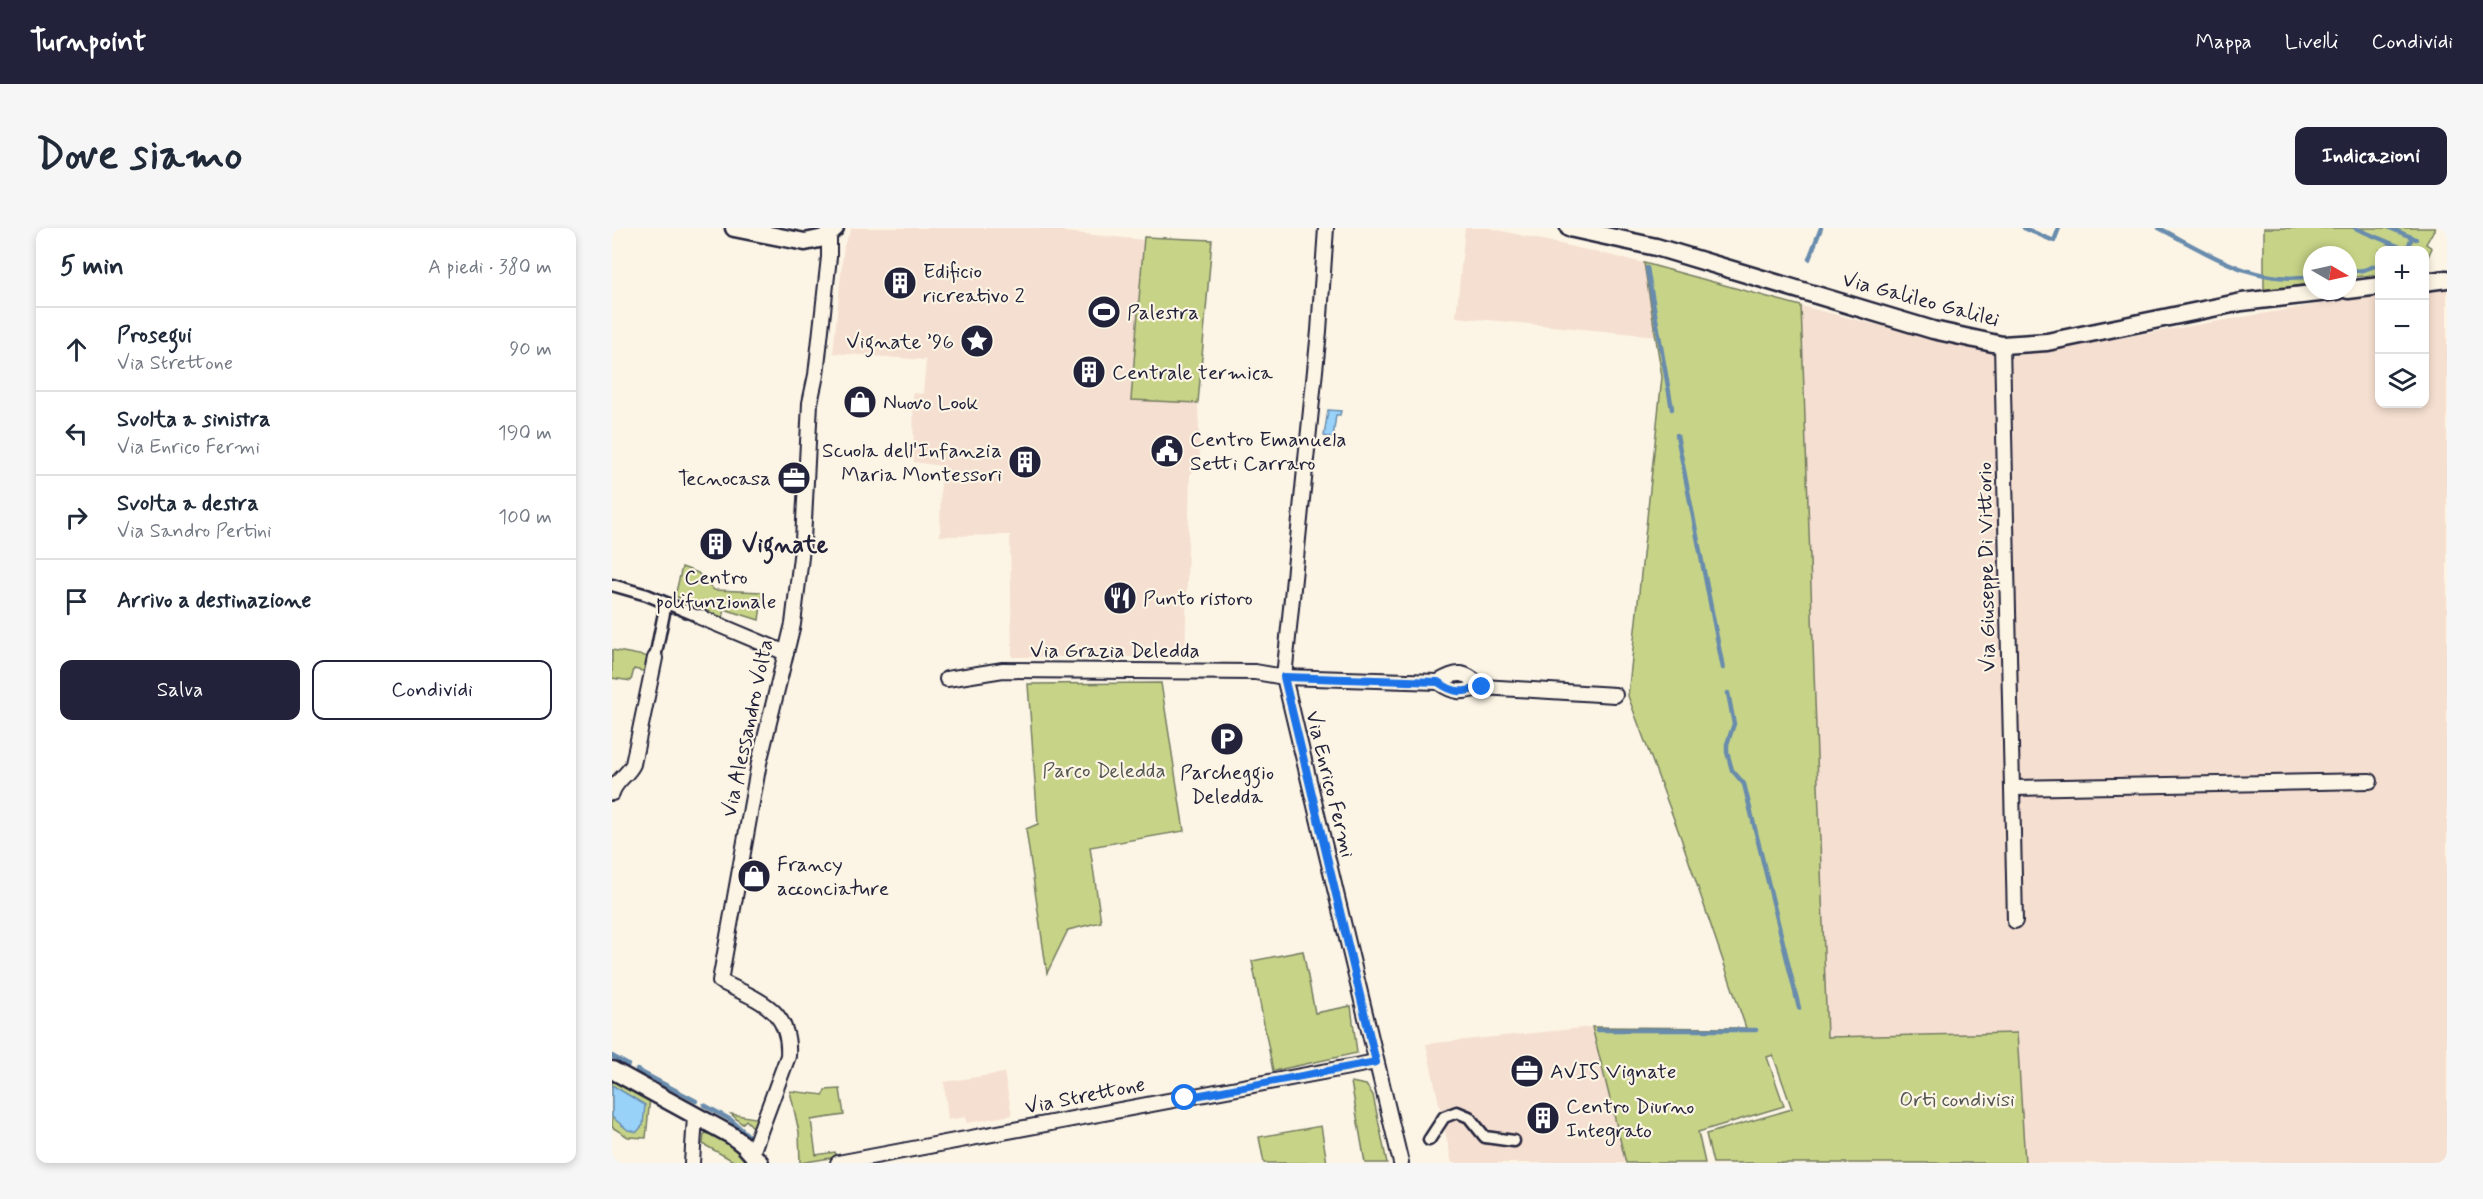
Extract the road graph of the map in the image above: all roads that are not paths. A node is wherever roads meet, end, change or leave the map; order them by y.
1 (734, 228) edge
2 (1326, 228) edge
3 (1569, 228) edge
4 (832, 230) edge
5 (2447, 279) edge
6 (2429, 281) edge
7 (2375, 287) edge
8 (2357, 289) edge
9 (2303, 295) edge
10 (2002, 345) junction
11 (612, 585) edge
12 (666, 603) junction
13 (700, 617) joint
14 (786, 653) junction
15 (655, 658) joint
16 (1284, 677) junction
17 (947, 679) dead end
18 (1615, 695) dead end
19 (2370, 781) dead end
20 (2013, 788) junction
21 (612, 789) edge
22 (2015, 921) dead end
23 (1376, 1062) junction
24 (612, 1070) edge
25 (695, 1116) junction
26 (1429, 1140) dead end
27 (1514, 1142) dead end
28 (756, 1158) edge
29 (844, 1162) edge
30 (692, 1163) edge
31 (1401, 1163) edge

1 - 4 street
2 - 16 street, Via Enrico Fermi
3 - 10 street, Via Galileo Galilei
4 - 14 street, Via Alessandro Volta
5 - 6 street
7 - 8 street
9 - 10 street, Via Galileo Galilei
10 - 20 street, Via Giuseppe Di Vittorio
11 - 12 street
12 - 13 street
12 - 15 street
13 - 14 street
14 - 28 street, Via Alessandro Volta
15 - 21 street
16 - 17 street, Via Grazia Deledda
16 - 18 street, Via Grazia Deledda
16 - 23 street, Via Enrico Fermi
19 - 20 street
20 - 22 street, Via Giuseppe Di Vittorio
23 - 29 street, Via Strettone
23 - 31 street, Via Enrico Fermi
24 - 25 street
25 - 28 street
25 - 30 street
26 - 27 street

